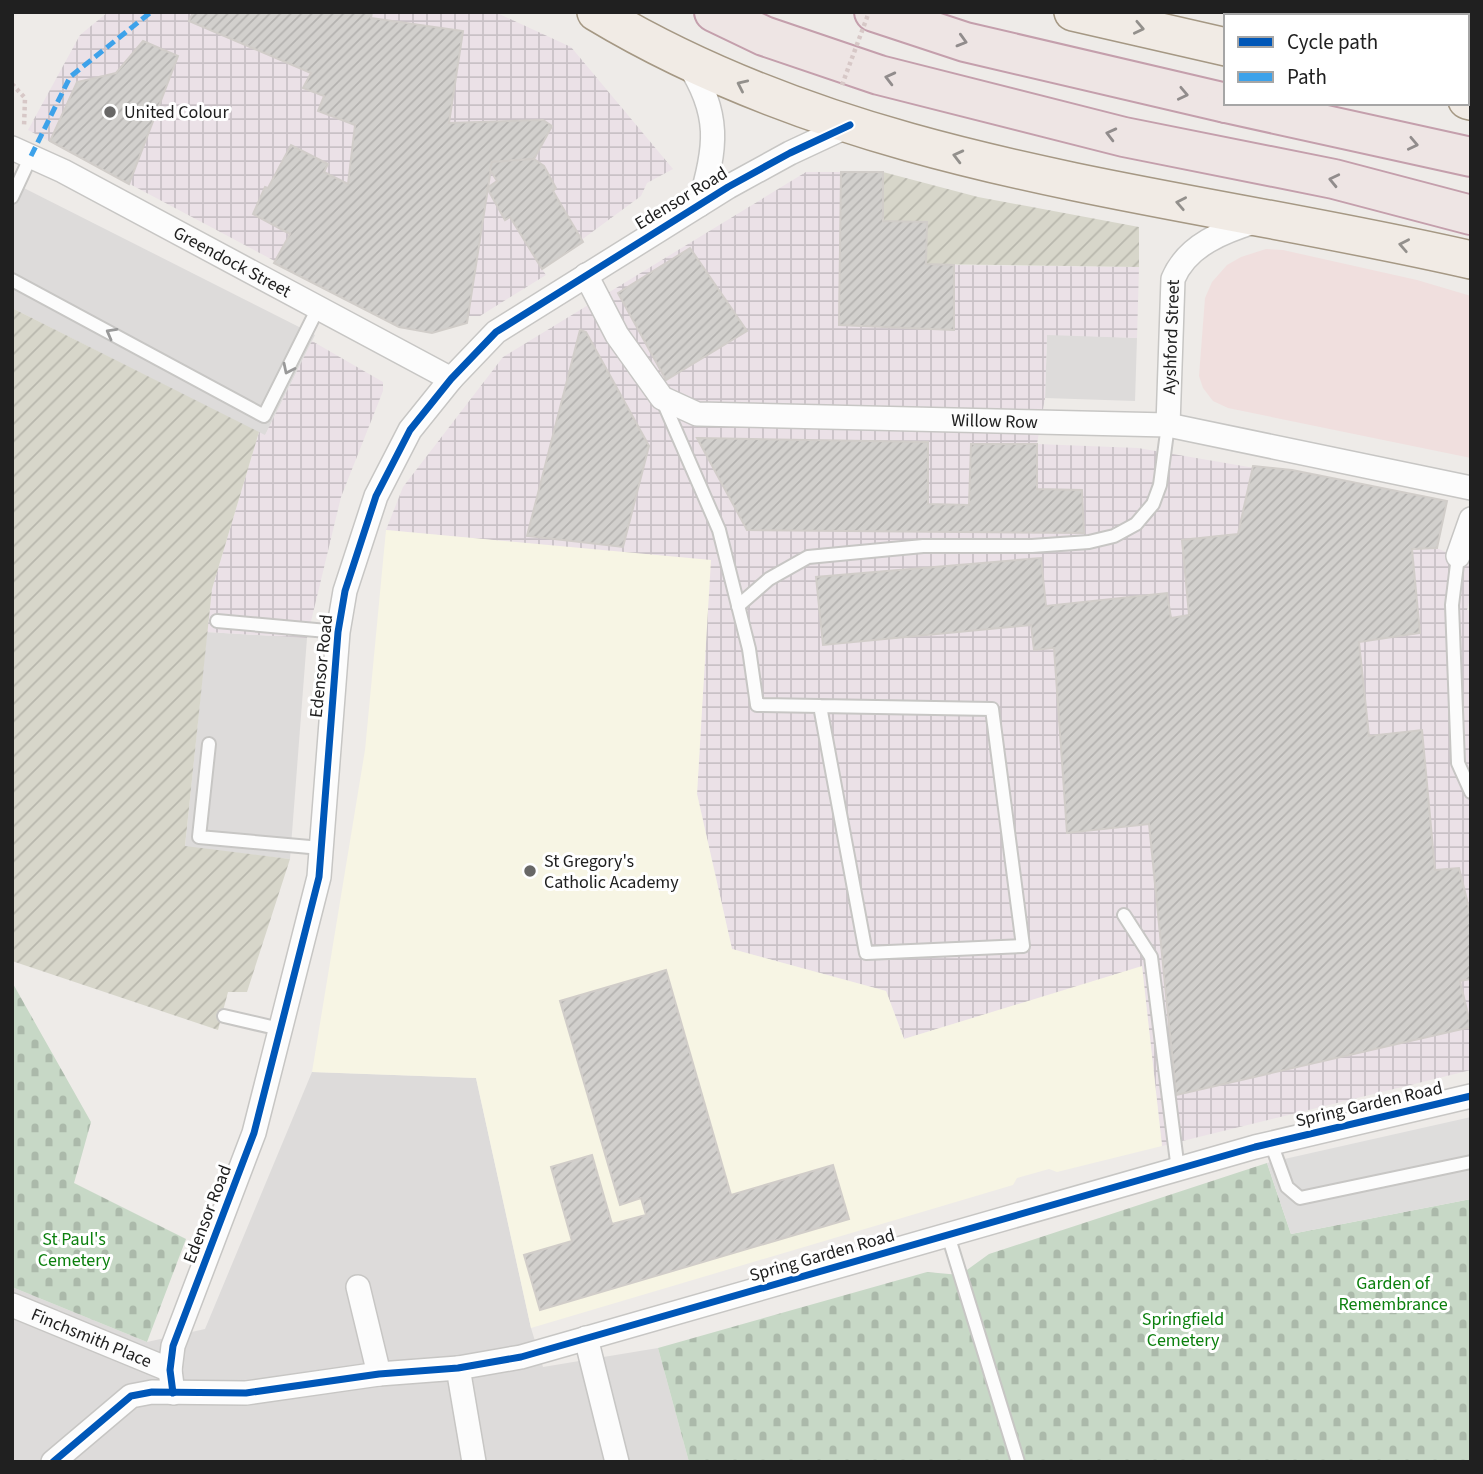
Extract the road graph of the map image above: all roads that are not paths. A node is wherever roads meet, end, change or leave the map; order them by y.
1 (596, 12) edge
2 (714, 12) edge
3 (871, 12) edge
4 (1073, 12) edge
5 (1224, 47) edge
6 (684, 57) junction
7 (1224, 103) edge
8 (1235, 105) edge
9 (850, 125) junction
10 (19, 151) edge
11 (1471, 157) edge
12 (12, 197) edge
13 (699, 205) junction
14 (1471, 215) edge
15 (1264, 219) junction
16 (1471, 260) edge
17 (586, 275) junction
18 (12, 280) edge
19 (318, 308) junction
20 (451, 379) junction
21 (662, 398) junction
22 (1168, 425) junction
23 (1471, 488) edge
24 (1471, 519) edge
25 (1458, 556) joint
26 (738, 606) junction
27 (218, 621) dead end
28 (338, 632) junction
29 (820, 706) junction
30 (209, 744) dead end
31 (1471, 792) edge
32 (321, 848) junction
33 (1124, 915) dead end
34 (224, 1016) dead end
35 (280, 1029) junction
36 (1471, 1096) edge
37 (1271, 1143) junction
38 (1471, 1162) edge
39 (1178, 1170) junction
40 (948, 1235) junction
41 (358, 1287) dead end
42 (12, 1305) edge
43 (586, 1338) junction
44 (458, 1368) junction
45 (379, 1374) junction
46 (172, 1382) junction
47 (53, 1462) edge
48 (474, 1462) edge
49 (617, 1462) edge
50 (1018, 1462) edge

1 - 6 main road
14 -> 2 highway
3 -> 7 highway
4 -> 5 main road
9 -> 6 main road
6 - 13 street, Edensor Road
8 -> 11 highway
9 - 13 street, Edensor Road
15 -> 9 main road
10 - 12 lane
10 - 19 street, Greendock Street
13 - 17 street, Edensor Road
16 -> 15 main road
15 - 22 street, Ayshford Street
17 - 20 street, Edensor Road
17 - 21 street, Willow Row
19 -> 18 lane
19 - 20 street, Greendock Street
20 - 28 street, Edensor Road
21 - 22 street, Willow Row
21 - 26 lane
22 - 23 street, Willow Row
22 - 26 lane
24 - 25 street
25 - 31 lane
26 - 29 lane
27 - 28 lane
28 - 32 street, Edensor Road
29 - 29 lane
30 - 32 lane
32 - 35 street, Edensor Road
33 - 39 lane
34 - 35 lane
35 - 46 street, Edensor Road
36 - 37 street, Spring Garden Road
37 - 38 lane
37 - 39 street, Spring Garden Road
39 - 40 street, Spring Garden Road
40 - 43 street, Spring Garden Road
40 - 50 lane
41 - 45 street
42 - 46 street, Finchsmith Place
43 - 44 street, Spring Garden Road
43 - 49 street
44 - 45 street, Spring Garden Road
44 - 48 street
45 - 46 street, Spring Garden Road
46 - 47 street, Spring Garden Road

